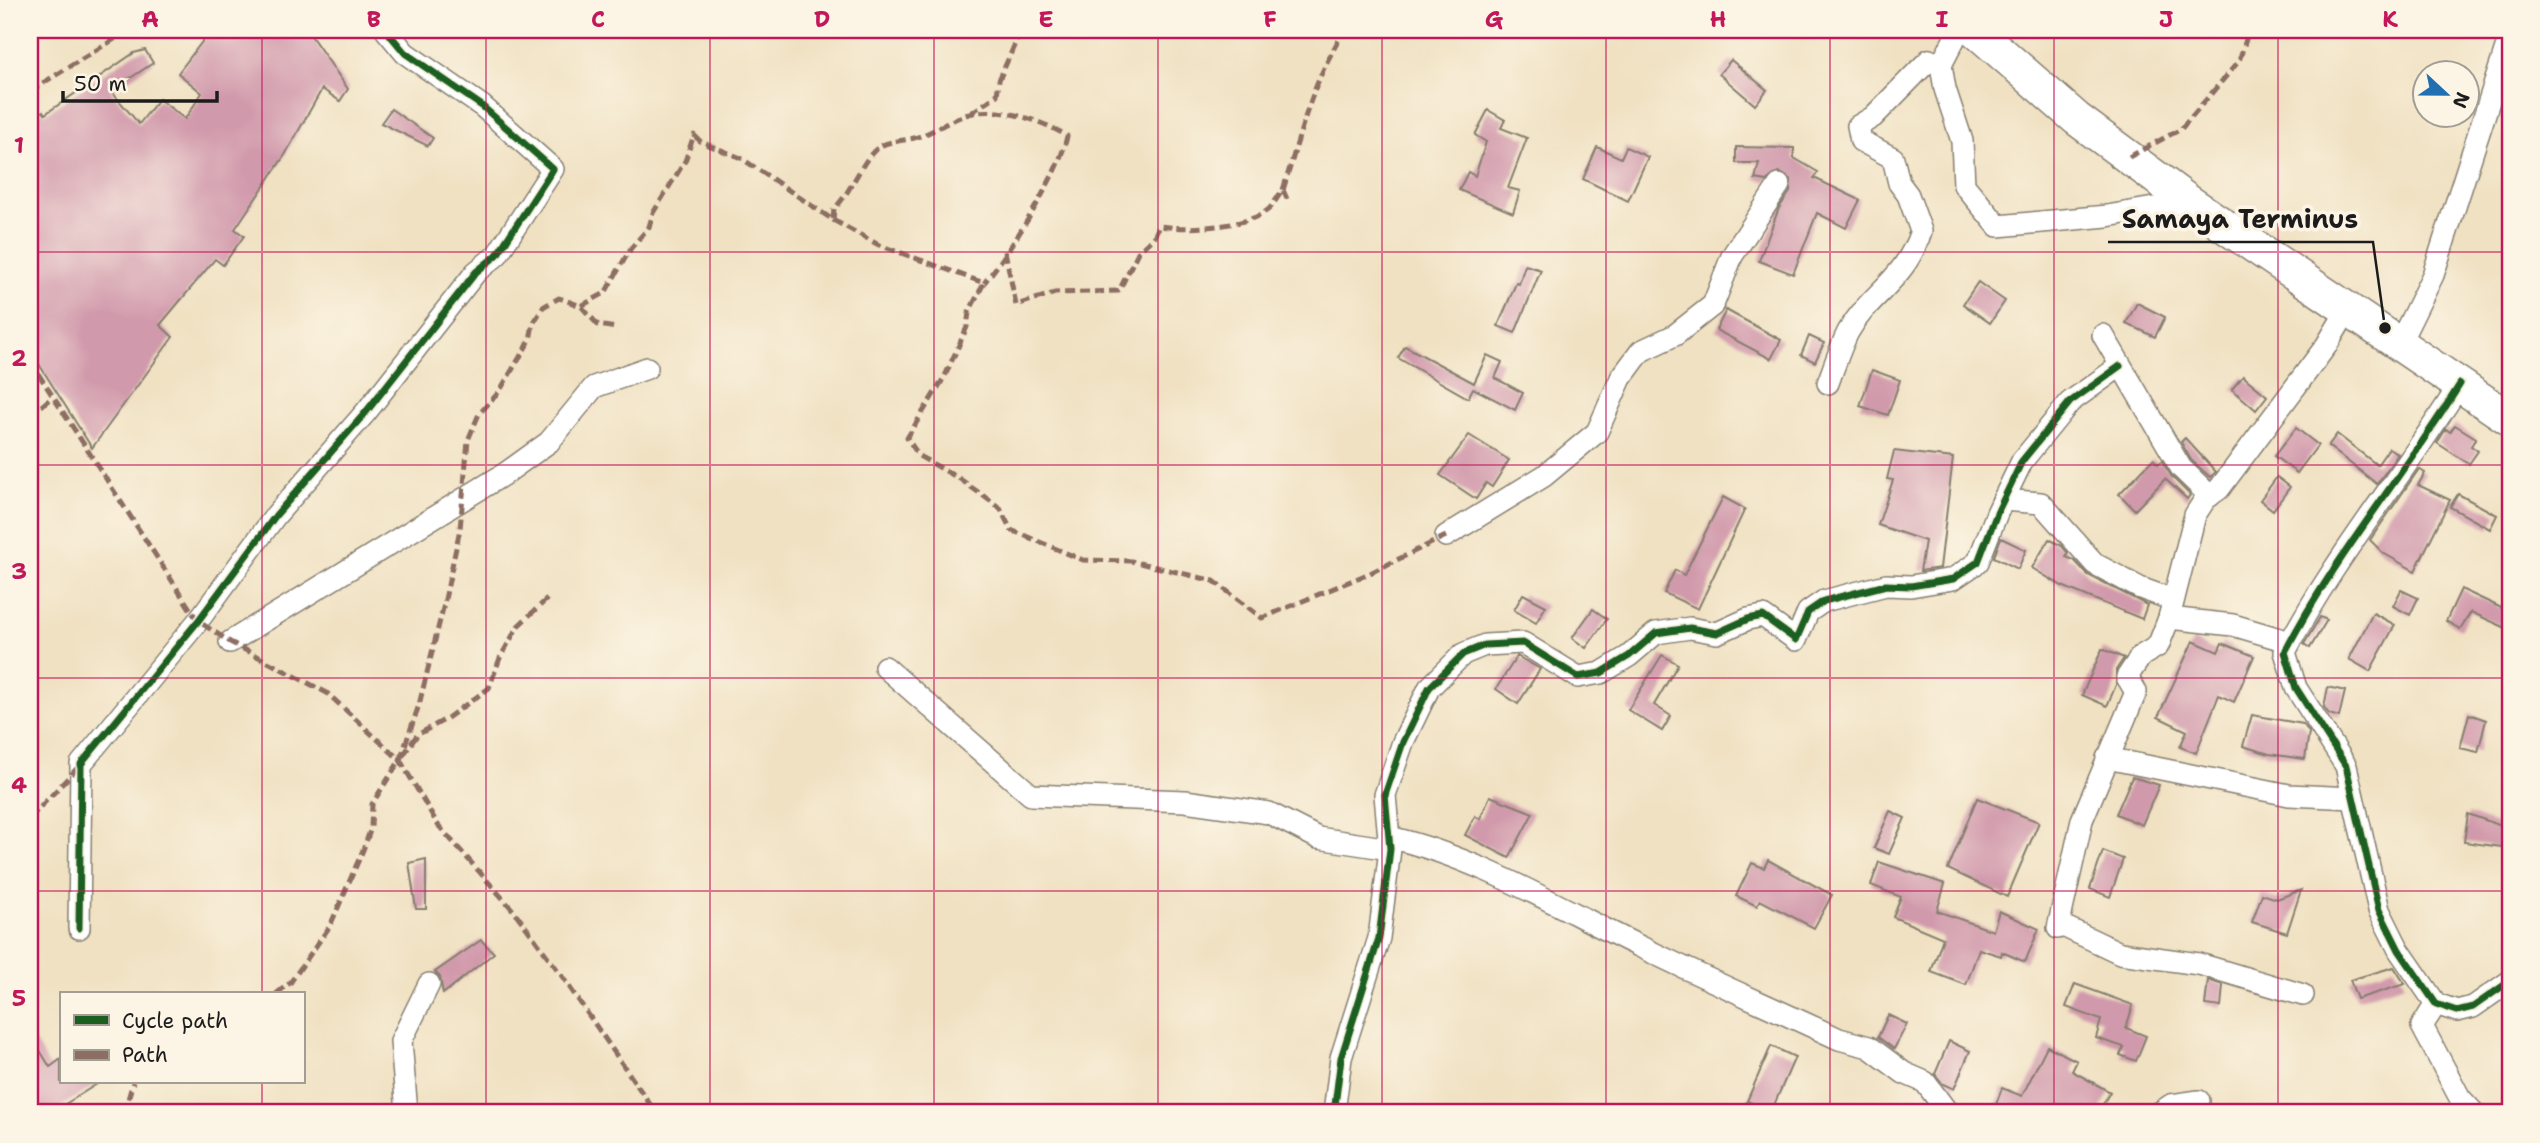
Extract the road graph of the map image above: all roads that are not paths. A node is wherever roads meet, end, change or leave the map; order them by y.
1 (386, 30) edge
2 (1959, 30) edge
3 (1975, 30) edge
4 (2510, 36) edge
5 (1941, 65) junction
6 (1779, 184) dead end
7 (2189, 202) junction
8 (2348, 309) junction
9 (2103, 335) dead end
10 (2399, 344) junction
11 (2120, 366) junction
12 (647, 368) dead end
13 (1828, 383) dead end
14 (2460, 384) junction
15 (2510, 419) edge
16 (2210, 496) junction
17 (2003, 500) junction
18 (1446, 536) dead end
19 (2171, 609) junction
20 (230, 642) dead end
21 (2290, 642) junction
22 (885, 667) dead end
23 (2107, 758) junction
24 (2353, 798) junction
25 (1389, 843) junction
26 (79, 928) dead end
27 (2510, 981) edge
28 (429, 984) dead end
29 (2303, 995) dead end
30 (2436, 1004) junction
31 (2199, 1101) dead end
32 (407, 1113) edge
33 (1334, 1113) edge
34 (1948, 1113) edge
35 (2159, 1113) edge
36 (2474, 1113) edge

1 - 26 street
2 - 5 street
3 - 7 main road
4 - 10 street
5 - 7 street
5 - 13 street
6 - 18 street
7 - 8 main road
8 - 10 main road
8 - 16 street
9 - 11 street
10 - 14 main road
11 - 16 street
11 - 17 street
12 - 20 street
14 - 15 main road
14 - 21 street
16 - 19 street
17 - 19 street
17 - 25 street
19 - 21 street
19 - 23 street
21 - 24 street
22 - 25 street
23 - 24 street
23 - 29 street
24 - 30 street
25 - 33 street
25 - 34 street
27 - 30 street
28 - 32 street
30 - 36 street
31 - 35 street

